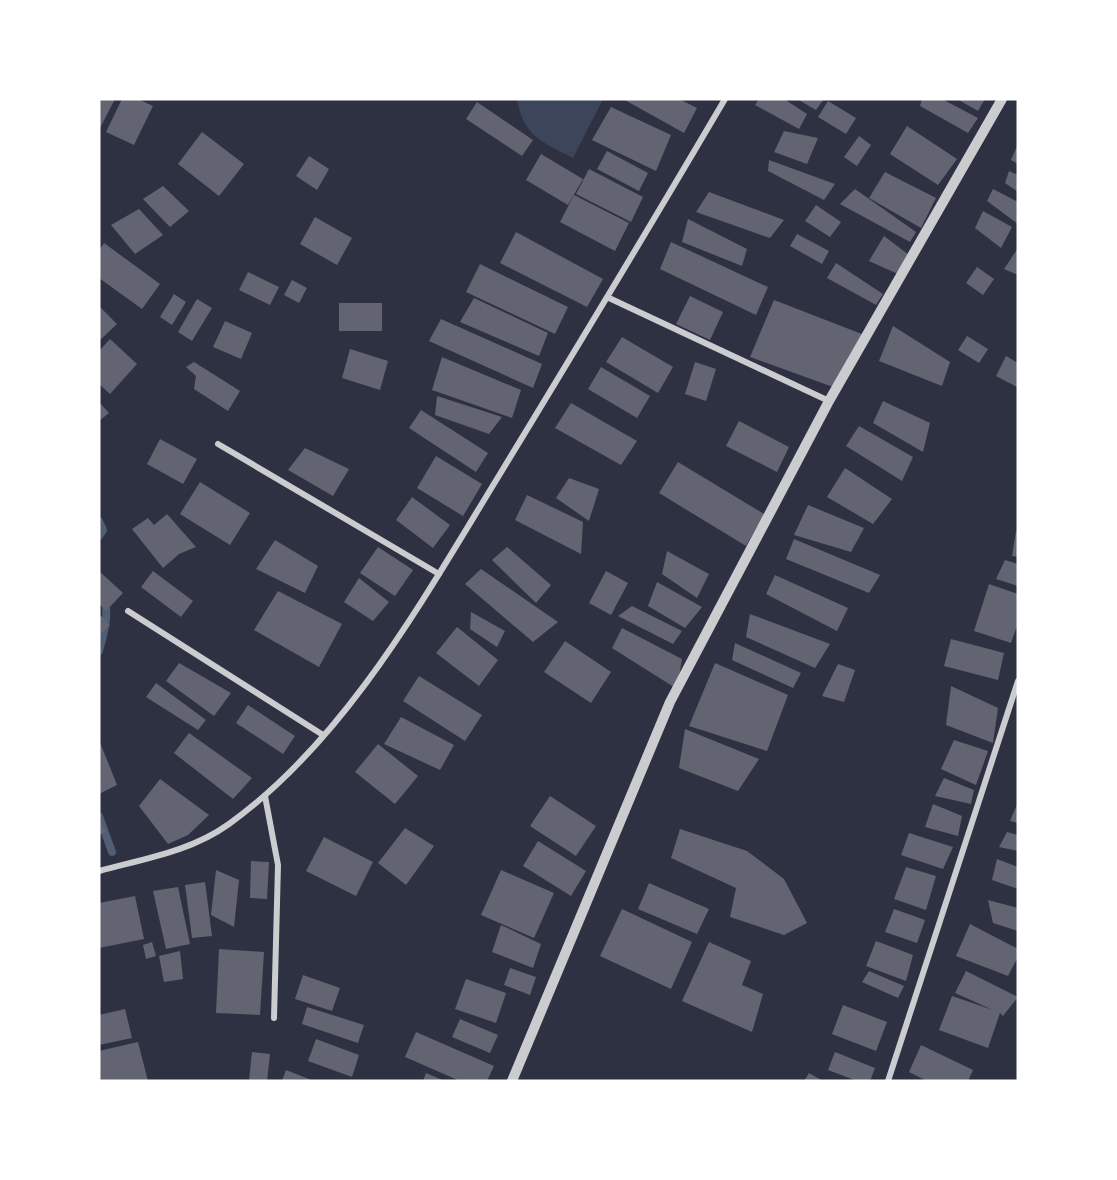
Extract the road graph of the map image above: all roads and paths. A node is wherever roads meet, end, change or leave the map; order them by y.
1 (725, 99) edge
2 (1002, 99) edge
3 (609, 298) junction
4 (830, 402) junction
5 (218, 444) dead end
6 (439, 574) junction
7 (128, 611) dead end
8 (1018, 681) edge
9 (323, 735) junction
10 (265, 796) junction
11 (99, 871) edge
12 (274, 1018) dead end
13 (512, 1081) edge
14 (888, 1081) edge

1 - 3 street
2 - 4 street
3 - 4 street
3 - 6 street
4 - 13 street
5 - 6 street
6 - 9 street
7 - 9 street
8 - 14 street
9 - 10 street
10 - 11 street
10 - 12 street

